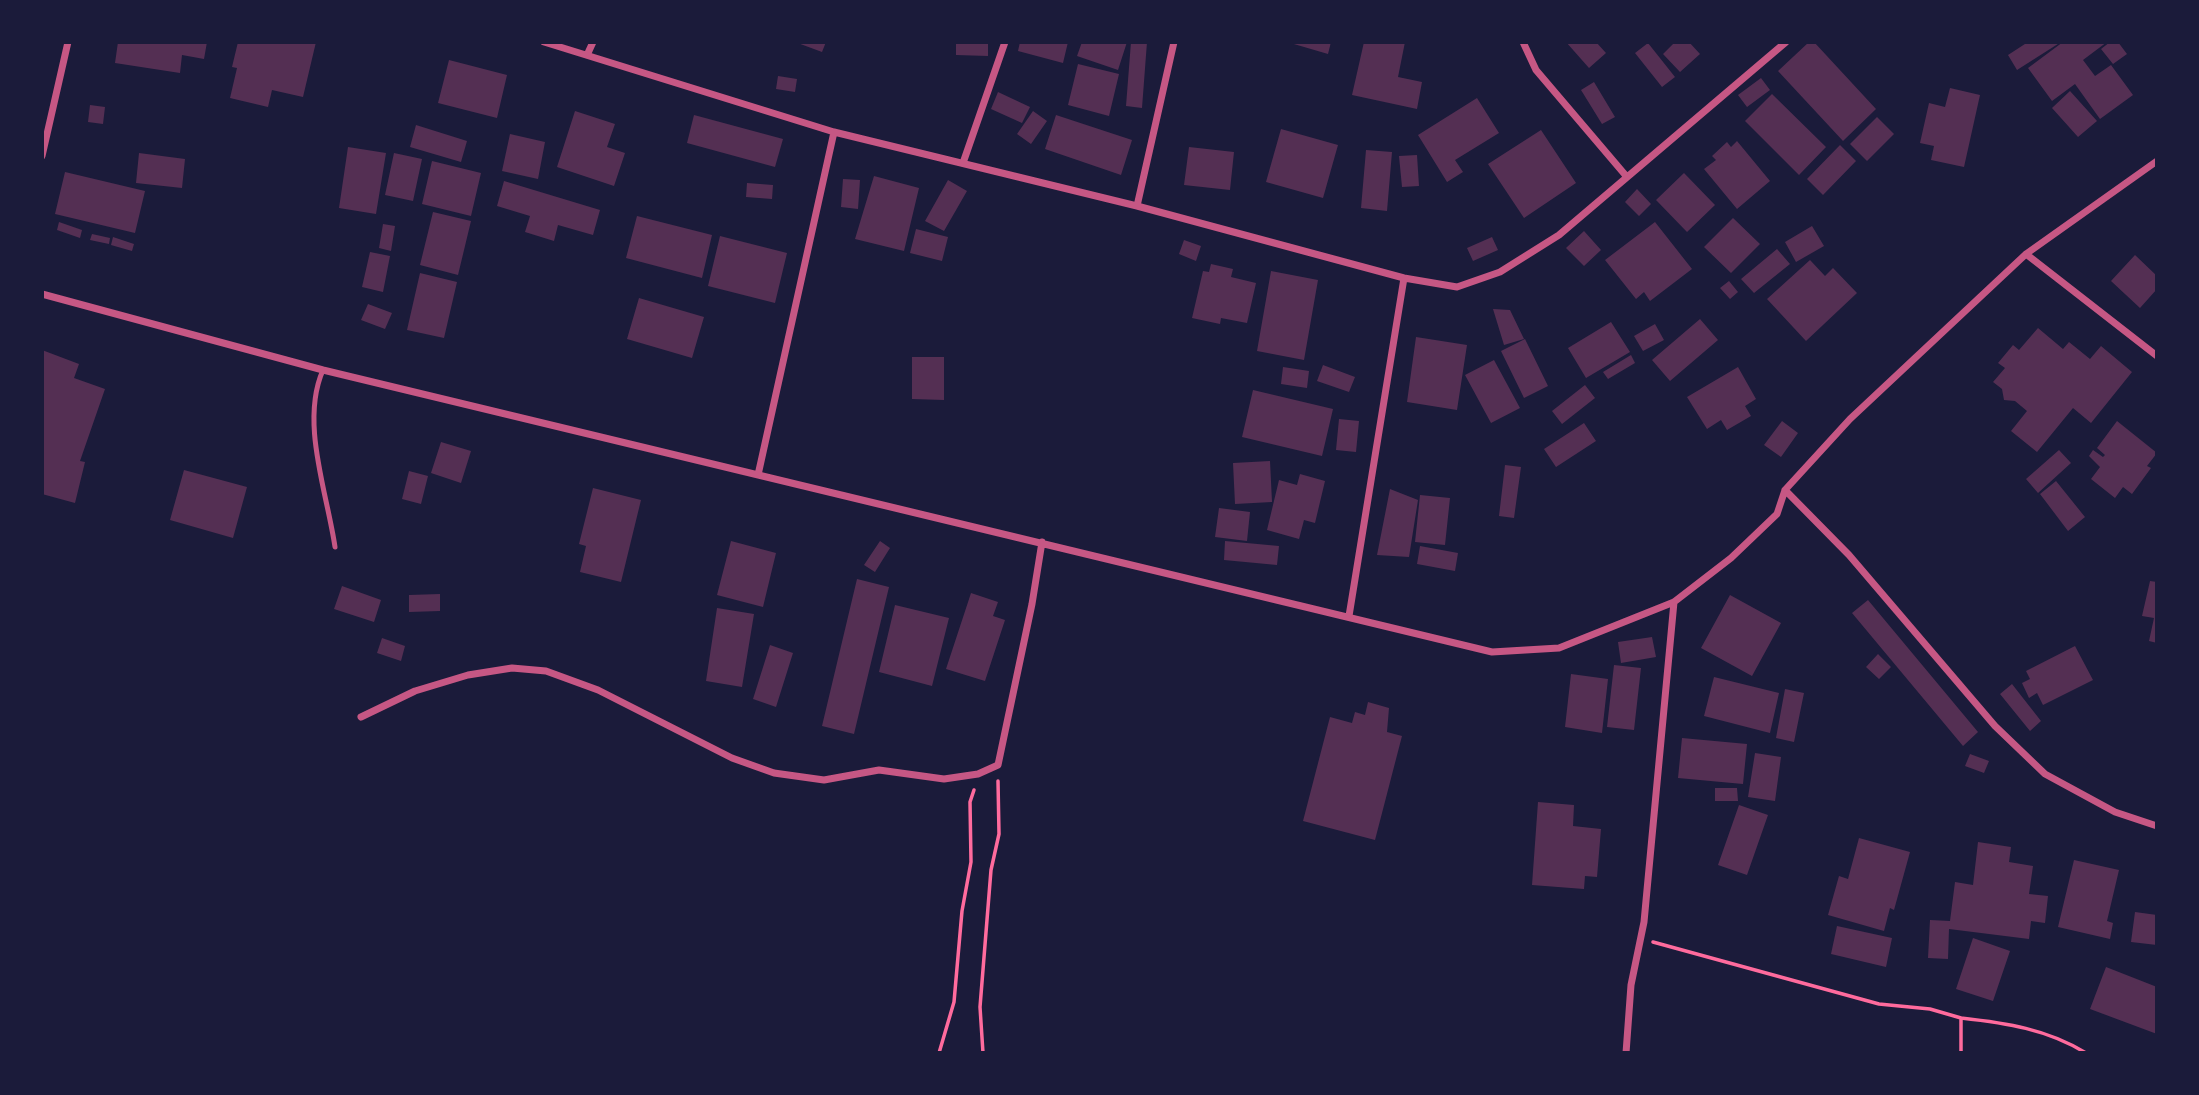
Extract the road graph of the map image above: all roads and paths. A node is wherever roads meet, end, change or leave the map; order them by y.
1 (68, 42) edge
2 (544, 42) edge
3 (593, 42) edge
4 (1005, 42) edge
5 (1174, 42) edge
6 (1524, 42) edge
7 (1786, 42) edge
8 (588, 53) junction
9 (834, 132) junction
10 (42, 156) edge
11 (2157, 161) edge
12 (963, 163) junction
13 (1627, 177) junction
14 (1137, 206) junction
15 (2026, 254) junction
16 (1404, 278) junction
17 (42, 294) edge
18 (2157, 356) edge
19 (323, 370) junction
20 (758, 475) junction
21 (1785, 490) junction
22 (1042, 542) junction
23 (335, 547) dead end
24 (1674, 603) junction
25 (1349, 616) junction
26 (361, 717) dead end
27 (998, 765) junction
28 (978, 774) junction
29 (2157, 826) edge
30 (1641, 939) junction
31 (1961, 1018) junction
32 (939, 1053) edge
33 (983, 1053) edge
34 (1626, 1053) edge
35 (1961, 1053) edge
36 (2086, 1053) edge

1 - 10 street
2 - 8 street
3 - 8 street
4 - 12 street
5 - 14 street
6 - 13 street
7 - 13 street
8 - 9 street
9 - 12 street
9 - 20 street
11 - 15 street
12 - 14 street
13 - 16 street
14 - 16 street
15 - 18 street
15 - 21 street
16 - 25 street
17 - 19 street
19 - 20 street
19 - 23 lane
20 - 22 street
21 - 24 street
21 - 29 street
22 - 25 street
22 - 27 street
24 - 25 street
24 - 30 street
26 - 28 street
27 - 28 street
27 - 33 path
28 - 32 path
30 - 31 path
30 - 34 street
31 - 35 path
31 - 36 path

